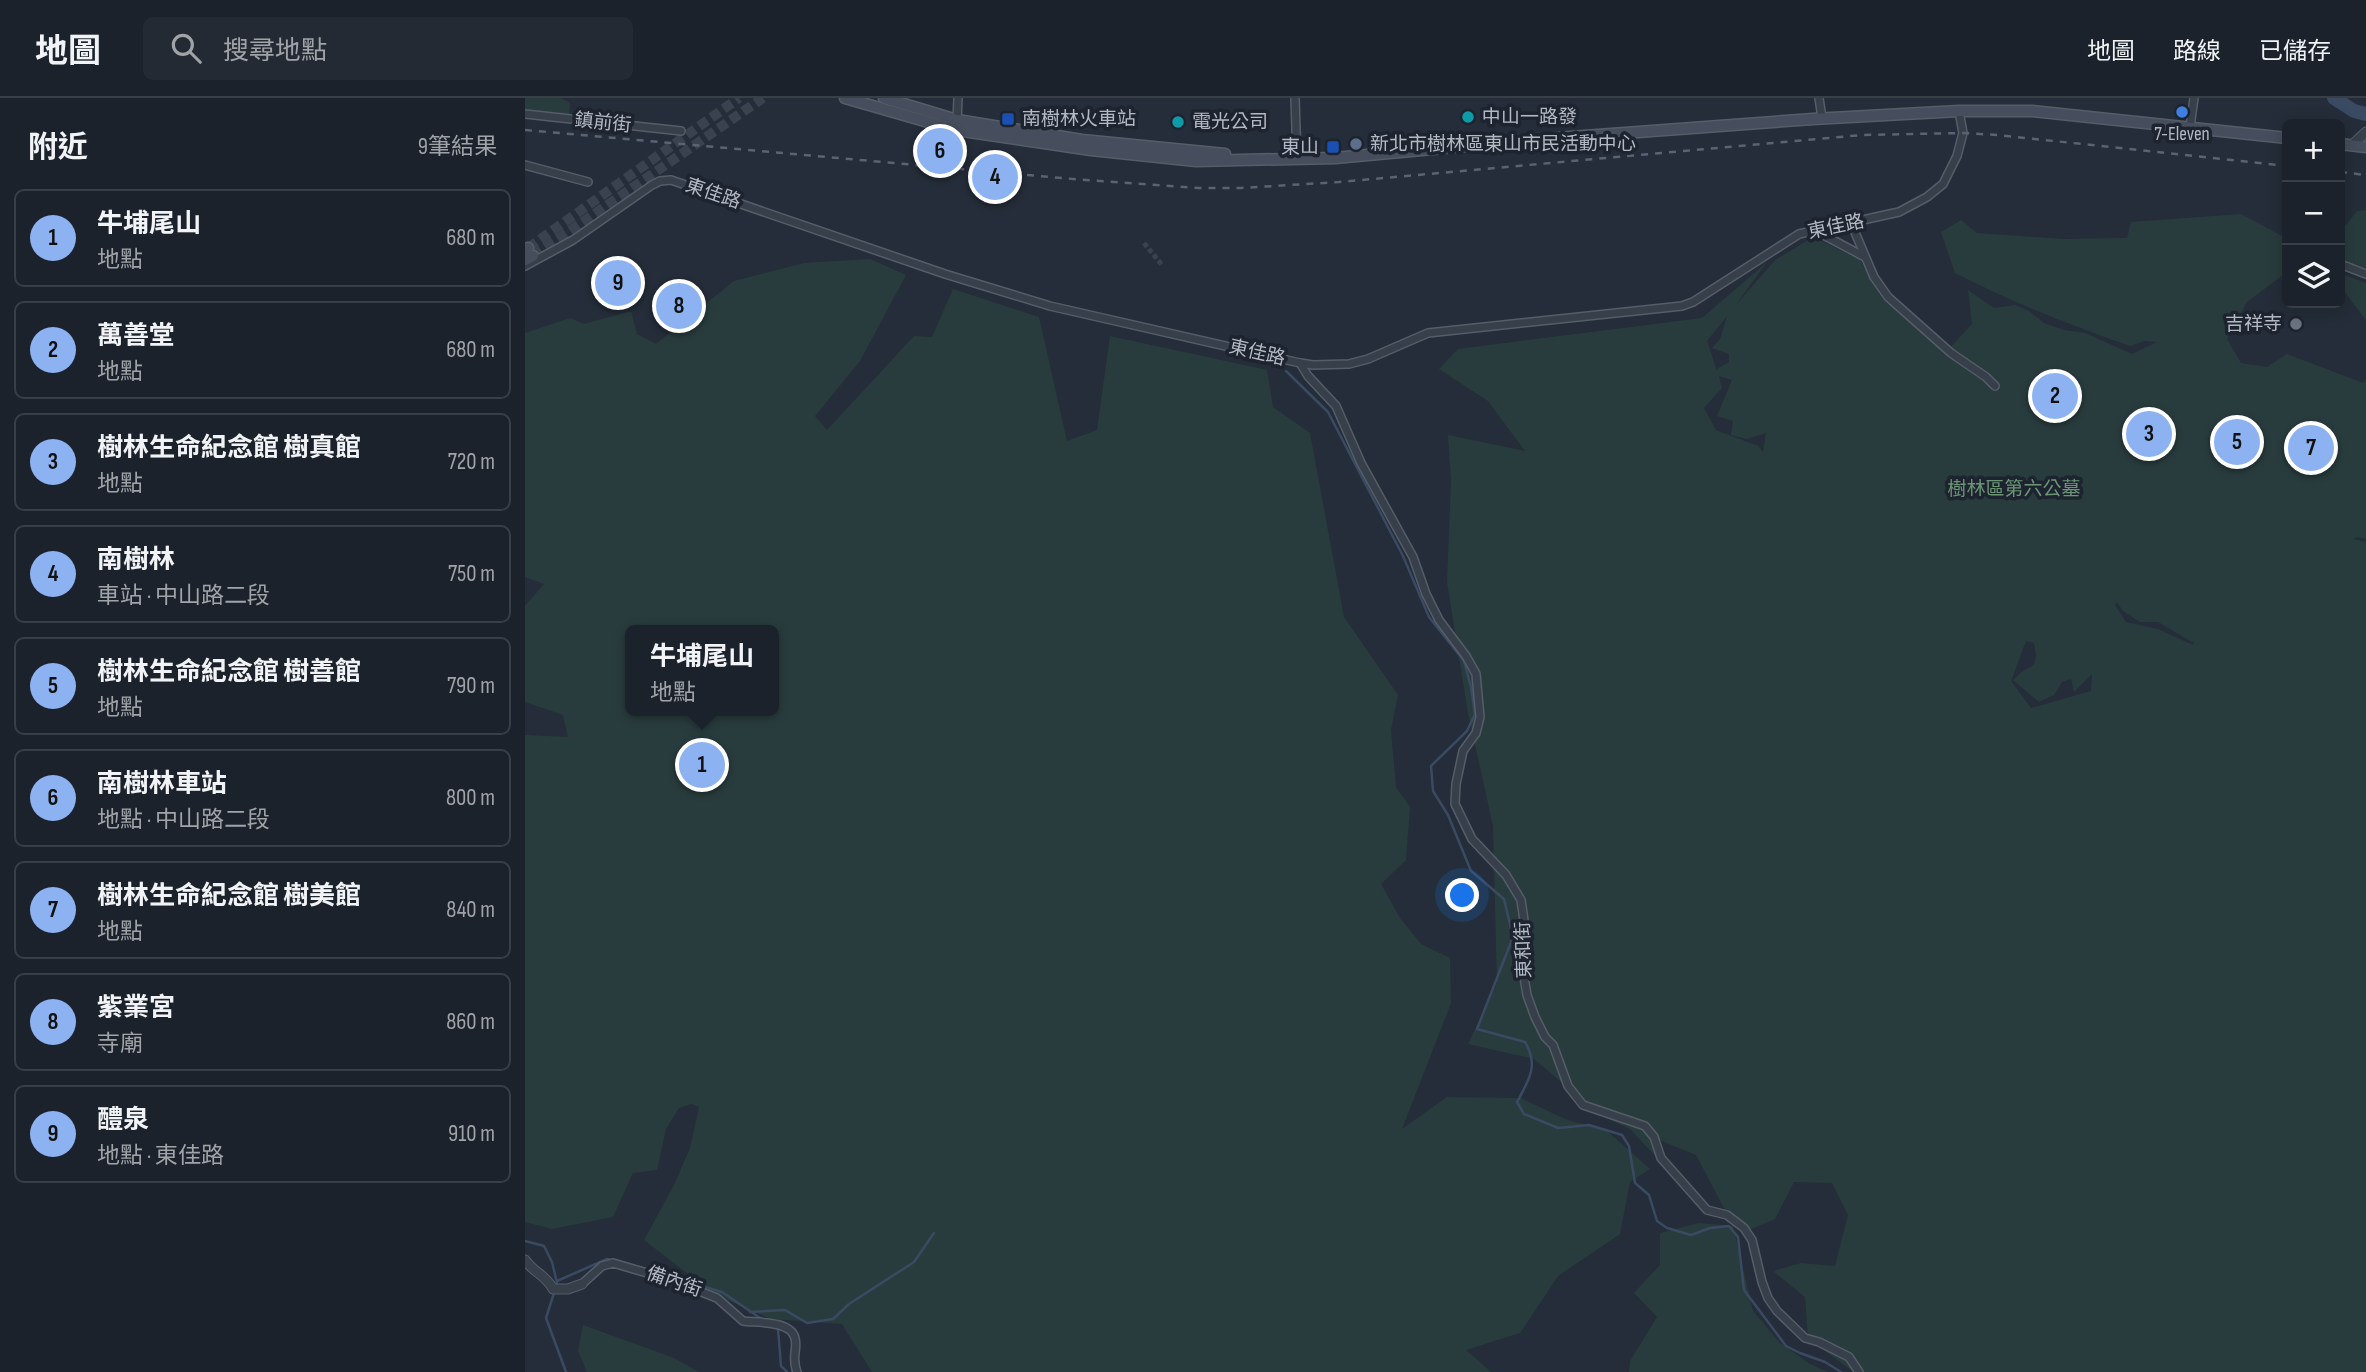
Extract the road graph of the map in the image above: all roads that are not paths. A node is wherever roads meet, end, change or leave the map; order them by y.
1 (845, 98) edge
2 (884, 98) edge
3 (958, 98) edge
4 (1295, 98) edge
5 (1819, 98) edge
6 (2194, 98) edge
7 (1959, 111) junction
8 (525, 114) edge
9 (1822, 118) junction
10 (957, 125) junction
11 (2190, 127) junction
12 (681, 131) dead end
13 (2366, 132) edge
14 (2282, 137) edge
15 (2345, 144) edge
16 (2352, 145) junction
17 (2366, 147) edge
18 (1297, 159) junction
19 (525, 164) edge
20 (588, 182) dead end
21 (1851, 223) junction
22 (1814, 230) junction
23 (1863, 256) junction
24 (525, 266) edge
25 (2345, 266) edge
26 (2366, 274) edge
27 (1300, 363) junction
28 (1995, 386) dead end
29 (525, 1260) edge
30 (582, 1284) joint
31 (797, 1372) edge
32 (1859, 1372) edge

1 - 10 main road
2 - 10 main road
3 - 10 street
4 - 18 street
5 - 9 street
6 - 11 street
7 - 9 main road
7 - 11 main road
7 - 21 street, 東佳路
8 - 12 street, 鎮前街
9 - 18 main road
10 - 18 main road
11 - 14 main road
13 - 16 street
15 - 16 main road
16 - 17 main road
19 - 20 street
21 - 22 street, 東佳路
21 - 23 street
22 - 23 street
22 - 27 street, 東佳路
23 - 28 street
24 - 27 street, 東佳路
25 - 26 street
27 - 32 street, 東和街
29 - 30 street, 備內街
30 - 31 street, 備內街

